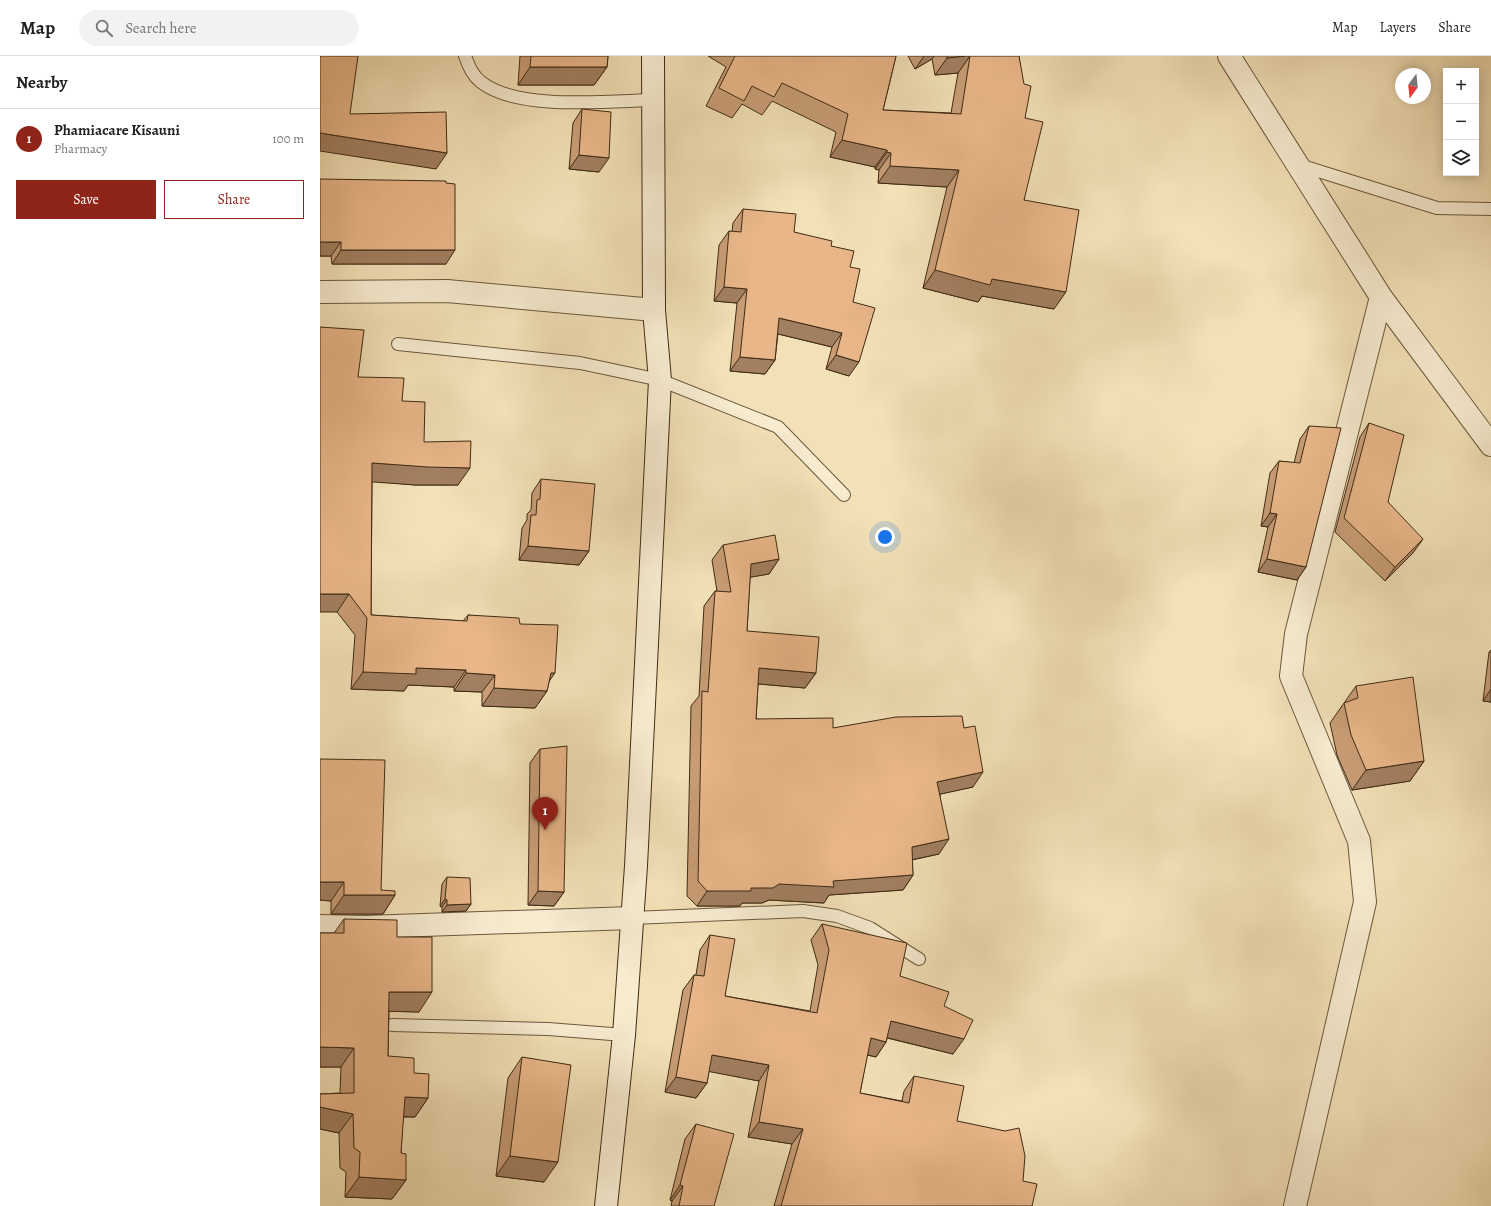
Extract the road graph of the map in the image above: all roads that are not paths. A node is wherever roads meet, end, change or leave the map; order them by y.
1 (465, 56) edge
2 (653, 56) edge
3 (1229, 56) edge
4 (655, 100) junction
5 (1298, 165) junction
6 (1491, 209) edge
7 (320, 292) edge
8 (1381, 297) junction
9 (654, 310) junction
10 (398, 344) dead end
11 (660, 380) junction
12 (1491, 445) edge
13 (844, 495) dead end
14 (632, 918) junction
15 (320, 926) edge
16 (919, 960) dead end
17 (392, 1025) dead end
18 (624, 1035) junction
19 (606, 1206) edge
20 (1295, 1206) edge

1 - 4 lane
2 - 4 street
3 - 5 street
4 - 9 street
5 - 6 lane
5 - 8 street
7 - 9 street
8 - 12 street
8 - 20 street
9 - 11 street
10 - 11 lane
11 - 13 lane
11 - 14 street
14 - 15 street
14 - 16 lane
14 - 18 street
17 - 18 lane
18 - 19 street

